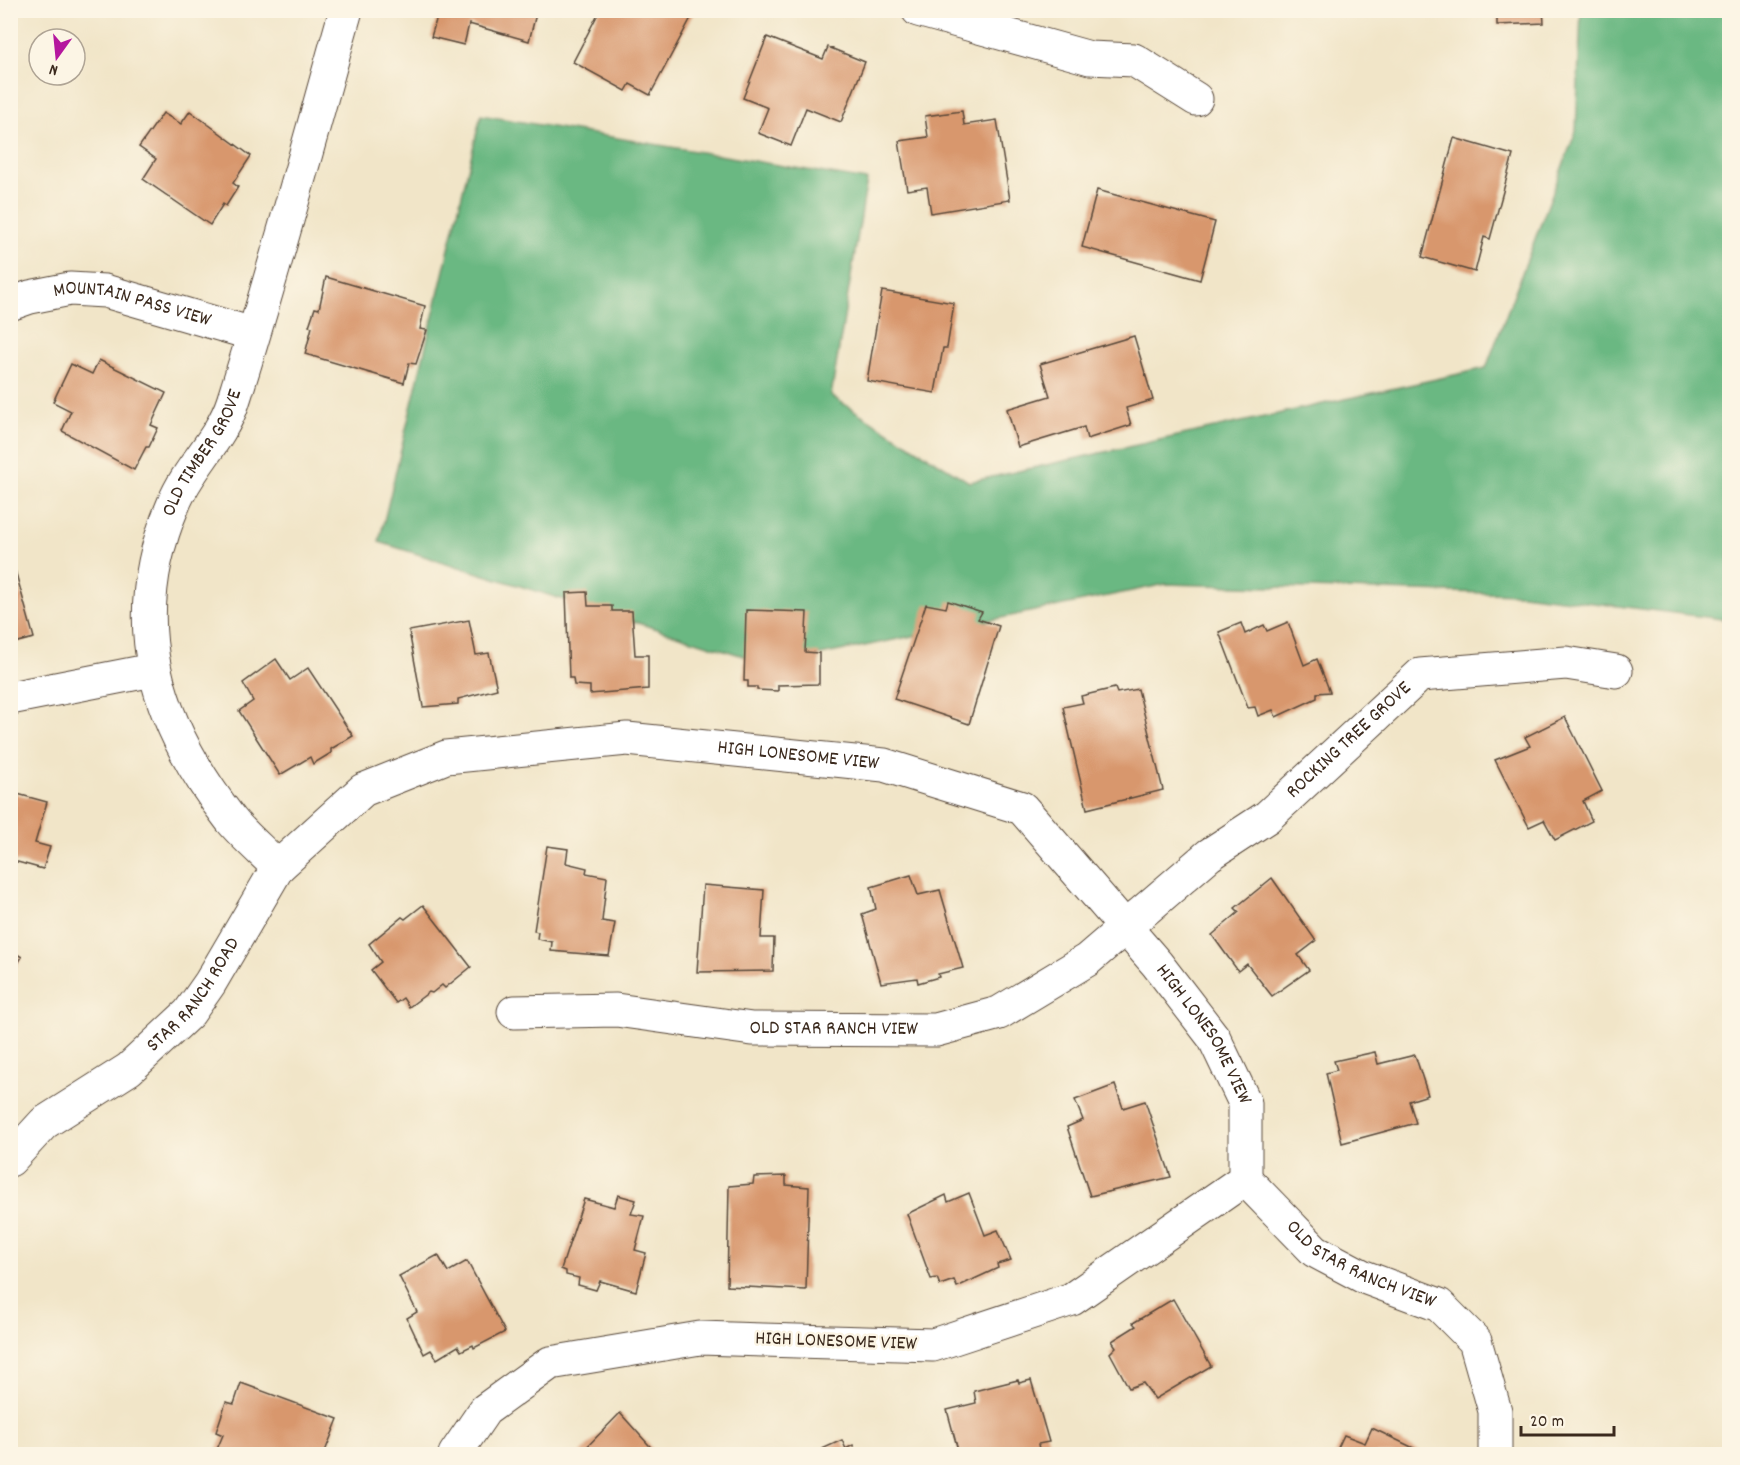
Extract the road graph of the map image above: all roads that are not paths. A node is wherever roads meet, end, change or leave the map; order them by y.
1 (346, 10) edge
2 (918, 10) edge
3 (1196, 99) dead end
4 (10, 304) edge
5 (254, 334) junction
6 (153, 670) junction
7 (1616, 670) dead end
8 (10, 698) edge
9 (310, 835) joint
10 (278, 867) junction
11 (1124, 926) junction
12 (514, 1012) dead end
13 (10, 1123) edge
14 (44, 1123) junction
15 (10, 1160) edge
16 (1245, 1179) junction
17 (455, 1455) edge
18 (1495, 1455) edge

1 - 5 street, OLD TIMBER GROVE
2 - 3 street
4 - 5 street, MOUNTAIN PASS VIEW
5 - 6 street, OLD TIMBER GROVE
6 - 8 street
6 - 10 street, OLD TIMBER GROVE
7 - 11 street, ROCKING TREE GROVE
9 - 10 street, STAR RANCH ROAD
9 - 11 street, HIGH LONESOME VIEW
10 - 14 street, STAR RANCH ROAD
11 - 12 street, OLD STAR RANCH VIEW
11 - 16 street, HIGH LONESOME VIEW
13 - 14 street
14 - 15 street, STAR RANCH ROAD
16 - 17 street, HIGH LONESOME VIEW
16 - 18 street, OLD STAR RANCH VIEW

